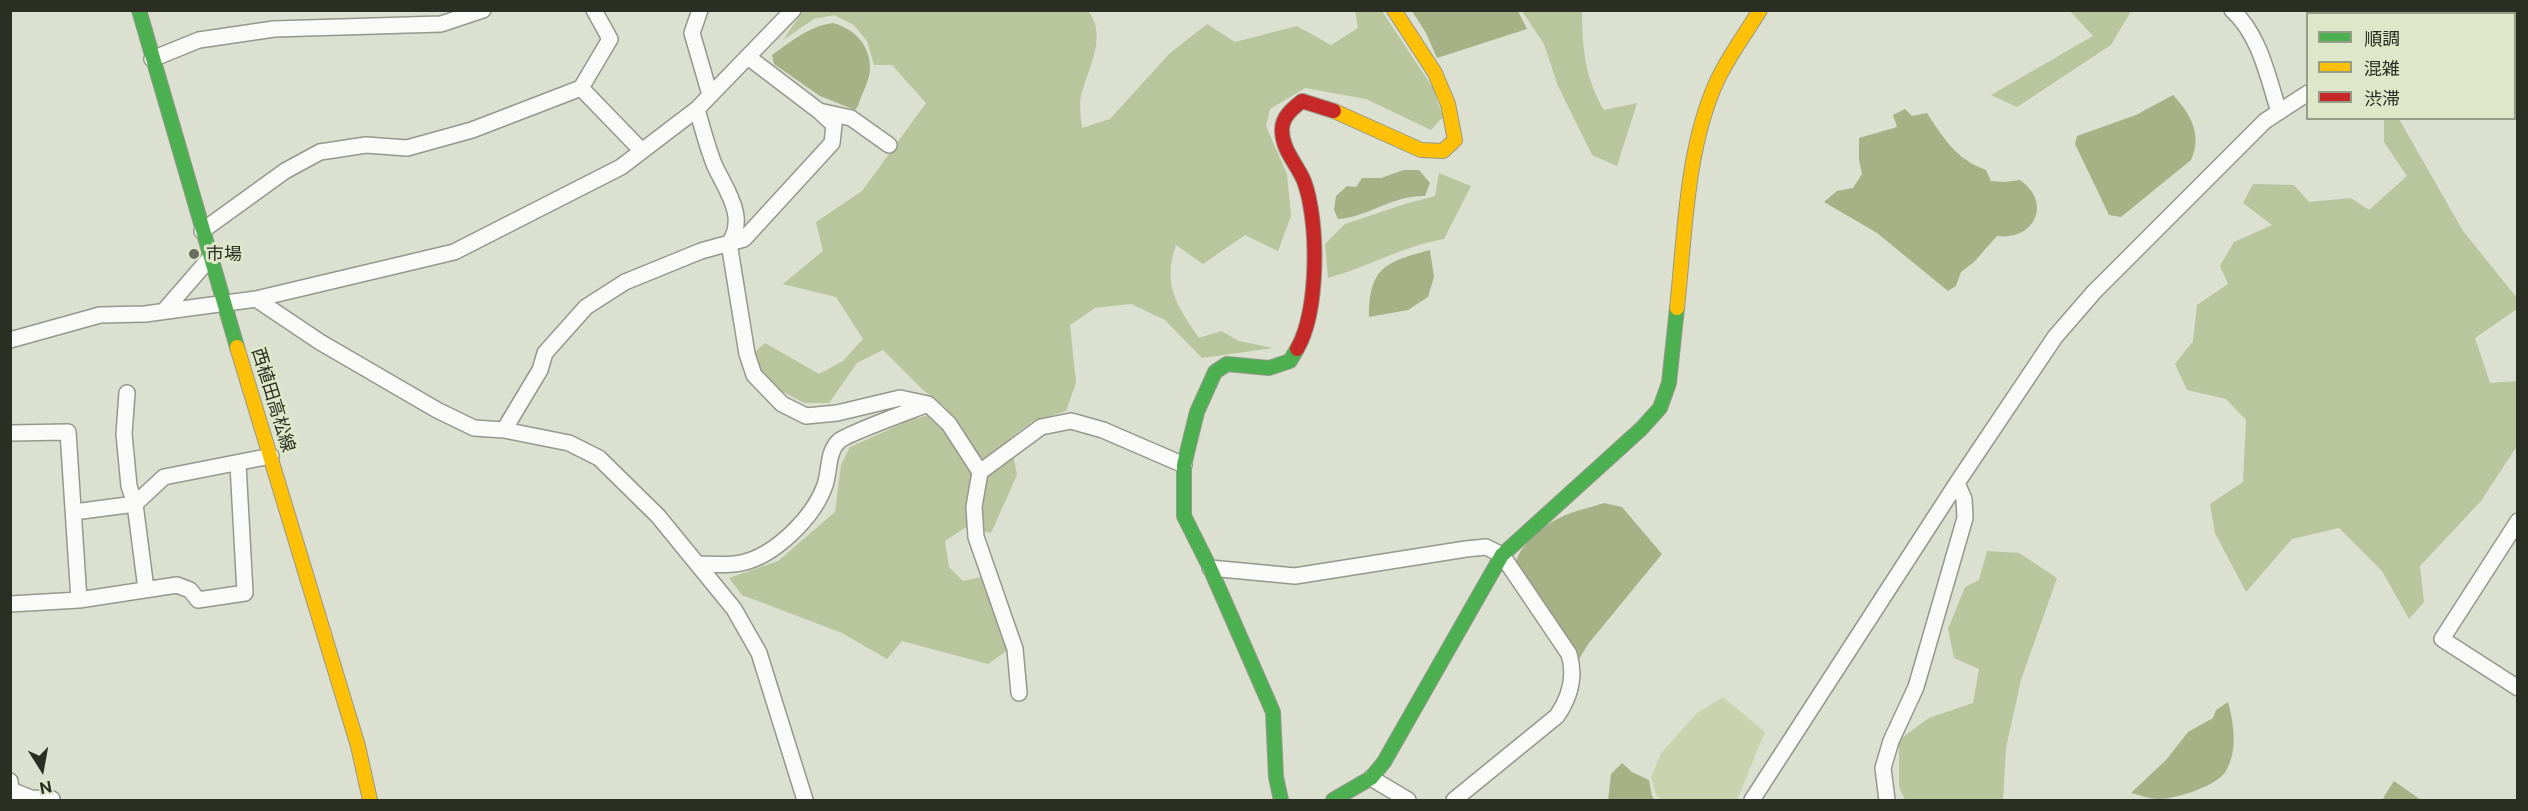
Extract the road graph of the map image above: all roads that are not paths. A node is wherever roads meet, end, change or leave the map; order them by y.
1 (139, 10) edge
2 (483, 10) edge
3 (594, 10) edge
4 (700, 10) edge
5 (793, 10) edge
6 (1394, 10) edge
7 (1760, 10) edge
8 (2240, 14) edge
9 (748, 57) junction
10 (152, 59) junction
11 (581, 88) junction
12 (2306, 94) edge
13 (710, 96) junction
14 (697, 109) junction
15 (819, 111) junction
16 (2279, 112) junction
17 (889, 145) dead end
18 (642, 151) junction
19 (202, 231) junction
20 (729, 243) junction
21 (210, 258) junction
22 (256, 299) junction
23 (225, 302) junction
24 (165, 311) junction
25 (10, 340) edge
26 (127, 393) dead end
27 (928, 404) junction
28 (504, 430) junction
29 (10, 433) edge
30 (271, 456) junction
31 (238, 464) junction
32 (1184, 465) junction
33 (980, 472) junction
34 (1957, 483) junction
35 (135, 504) junction
36 (74, 512) junction
37 (2517, 521) edge
38 (1502, 555) junction
39 (699, 564) junction
40 (1210, 568) junction
41 (146, 589) junction
42 (79, 600) junction
43 (10, 604) edge
44 (2517, 688) edge
45 (1019, 693) dead end
46 (1371, 778) junction
47 (10, 782) edge
48 (52, 799) edge
49 (370, 801) edge
50 (805, 801) edge
51 (1281, 801) edge
52 (1333, 801) edge
53 (1408, 801) edge
54 (1454, 801) edge
55 (1752, 801) edge
56 (1887, 801) edge

1 - 10 street, 西植田高松線
2 - 10 street
3 - 11 street
4 - 13 street
5 - 9 street
6 - 32 street
7 - 38 street
8 - 16 street
9 - 13 street
9 - 15 street
10 - 19 street, 西植田高松線
11 - 18 street
11 - 19 street
12 - 16 street
13 - 14 street
14 - 18 street
14 - 20 street
15 - 17 street
15 - 20 street
16 - 34 street
18 - 22 street
19 - 21 street, 西植田高松線
20 - 27 street
20 - 28 street
21 - 23 street, 西植田高松線
21 - 24 street
22 - 23 street
22 - 28 street
23 - 24 street
23 - 30 street, 西植田高松線
24 - 25 street
26 - 35 street
27 - 33 street
27 - 39 street
28 - 39 street
29 - 36 street
30 - 31 street
30 - 49 street, 西植田高松線
31 - 35 street
31 - 41 street
32 - 33 street
32 - 40 street
33 - 45 street
34 - 55 street
34 - 56 street
35 - 36 street
35 - 41 street
36 - 42 street
37 - 44 street
38 - 40 street
38 - 46 street
38 - 54 street
39 - 50 street
40 - 51 street
41 - 42 street
42 - 43 street
46 - 52 street
46 - 53 street
47 - 48 street

